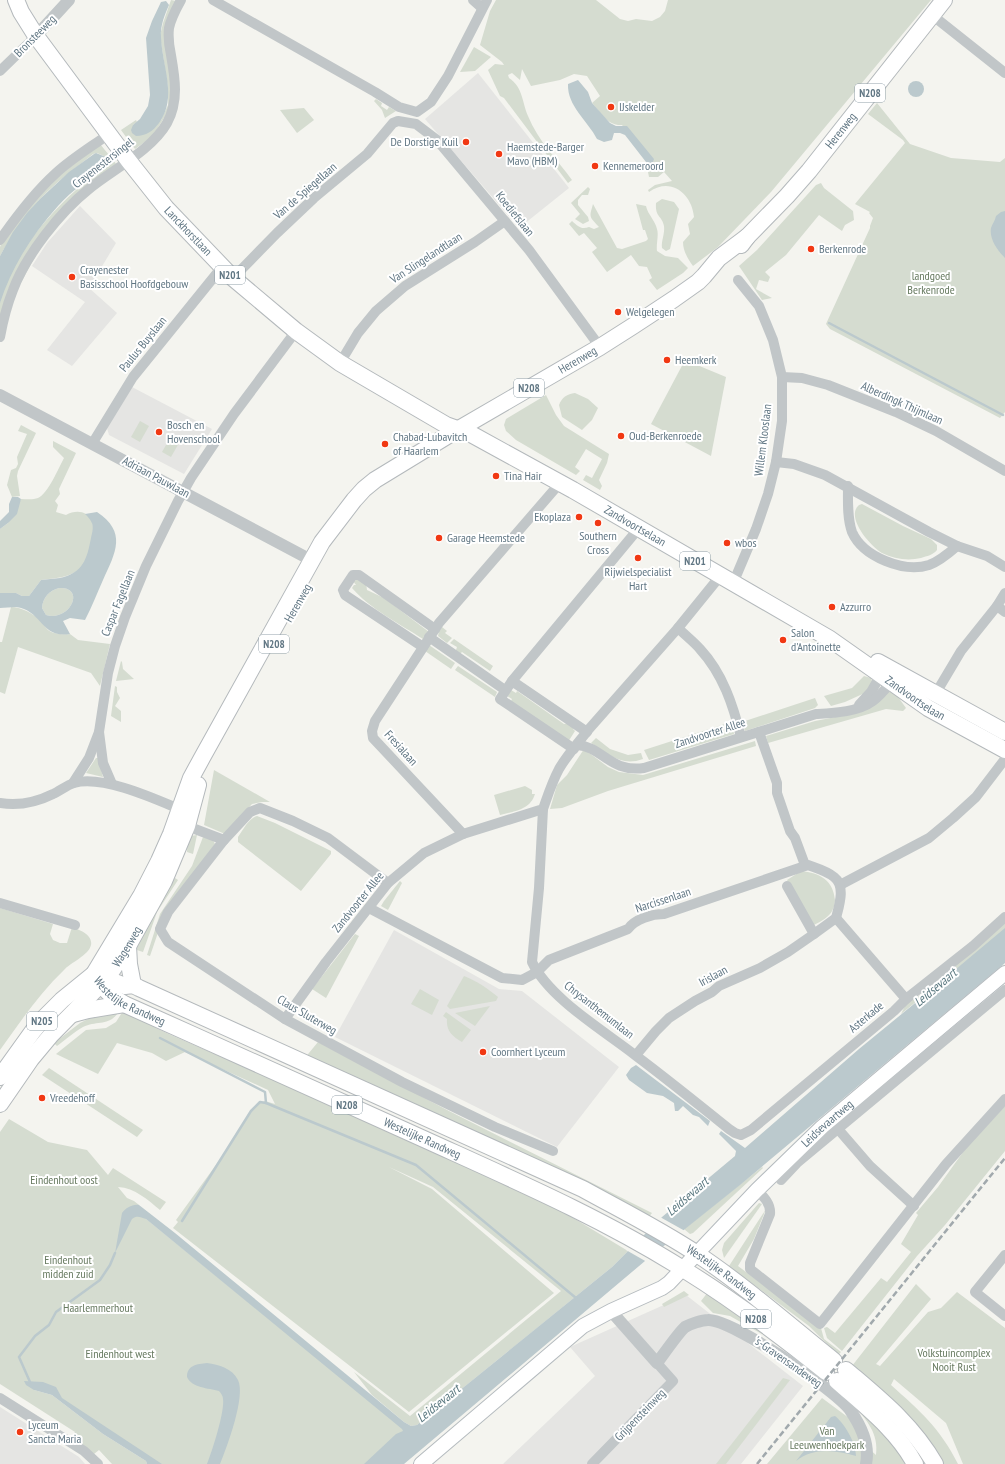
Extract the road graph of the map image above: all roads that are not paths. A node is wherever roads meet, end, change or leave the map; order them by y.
1 (16, 0) edge
2 (69, 0) edge
3 (181, 0) edge
4 (213, 0) edge
5 (473, 0) edge
6 (944, 0) edge
7 (484, 4) edge
8 (932, 16) junction
9 (36, 36) junction
10 (0, 71) edge
11 (1005, 73) edge
12 (393, 123) joint
13 (108, 134) junction
14 (128, 160) junction
15 (505, 221) junction
16 (0, 240) edge
17 (228, 273) junction
18 (738, 280) dead end
19 (296, 331) junction
20 (0, 337) edge
21 (600, 347) junction
22 (340, 363) junction
23 (782, 377) junction
24 (0, 395) edge
25 (459, 429) junction
26 (92, 444) junction
27 (776, 462) junction
28 (1005, 472) edge
29 (560, 483) junction
30 (848, 486) junction
31 (183, 491) junction
32 (335, 526) junction
33 (639, 528) junction
34 (957, 546) junction
35 (311, 560) junction
36 (1005, 567) edge
37 (727, 579) junction
38 (1005, 593) edge
39 (1001, 609) edge
40 (678, 628) junction
41 (432, 633) junction
42 (423, 647) junction
43 (889, 675) junction
44 (512, 681) junction
45 (505, 690) junction
46 (936, 694) junction
47 (928, 708) junction
48 (99, 732) junction
49 (587, 732) junction
50 (760, 732) junction
51 (1005, 732) edge
52 (741, 737) junction
53 (575, 747) junction
54 (1005, 750) edge
55 (206, 758) junction
56 (1005, 759) edge
57 (73, 783) junction
58 (112, 784) junction
59 (0, 803) edge
60 (179, 809) junction
61 (543, 809) junction
62 (187, 826) junction
63 (463, 834) junction
64 (224, 840) junction
65 (805, 865) junction
66 (388, 883) junction
67 (840, 885) junction
68 (787, 886) dead end
69 (0, 903) edge
70 (369, 908) junction
71 (1005, 917) edge
72 (836, 918) junction
73 (74, 925) dead end
74 (814, 934) junction
75 (128, 946) junction
76 (536, 972) junction
77 (1005, 973) edge
78 (101, 979) junction
79 (133, 985) junction
80 (1005, 990) edge
81 (906, 999) junction
82 (124, 1004) junction
83 (71, 1015) junction
84 (285, 1019) junction
85 (636, 1055) junction
86 (0, 1077) edge
87 (1005, 1099) edge
88 (0, 1104) edge
89 (838, 1129) junction
90 (741, 1135) joint
91 (553, 1151) dead end
92 (781, 1180) dead end
93 (757, 1190) junction
94 (914, 1206) junction
95 (697, 1254) junction
96 (1005, 1256) edge
97 (683, 1269) junction
98 (611, 1311) junction
99 (1005, 1316) edge
100 (657, 1363) junction
101 (836, 1371) junction
102 (0, 1398) edge
103 (98, 1464) edge
104 (421, 1464) edge
105 (592, 1464) edge
106 (866, 1464) edge
107 (915, 1464) edge
108 (935, 1464) edge

1 - 9 main road, Lanckhorstlaan / N201
2 - 9 street, Bronsteeweg
3 - 14 street, Crayenestersingel
4 - 7 street
5 - 7 street
6 - 8 main road, Herenweg / N208
8 - 11 street
8 - 21 main road, Herenweg / N208
9 - 10 street, Bronsteeweg
9 - 13 main road, Lanckhorstlaan / N201
12 - 15 street, Koediefslaan
12 - 17 street, Van de Spiegellaan
13 - 14 main road, Lanckhorstlaan / N201
13 - 16 street, Crayenestersingel
14 - 17 main road, Lanckhorstlaan / N201
14 - 20 street, Crayenestersingel
15 - 21 street, Koediefslaan
15 - 22 street, Van Slingelandtlaan
17 - 19 main road, Lanckhorstlaan / N201
17 - 26 street, Paulus Buyslaan
18 - 23 street, Willem Klooslaan
19 - 22 main road, Lanckhorstlaan / N201
19 - 31 street, Caspar Fagellaan
21 - 25 main road, Herenweg / N208
22 - 25 main road, Lanckhorstlaan / N201
23 - 27 street, Willem Klooslaan
23 - 28 street, Alberdingk Thijmlaan
24 - 26 street, Adriaan Pauwlaan
25 - 29 main road, Zandvoortselaan / N201
25 - 32 main road, Herenweg / N208
26 - 31 street, Adriaan Pauwlaan
27 - 30 street
27 - 37 street, Willem Klooslaan
29 - 33 main road, Zandvoortselaan / N201
29 - 41 street, Fresialaan
30 - 34 street
30 - 34 street
31 - 35 street, Adriaan Pauwlaan
31 - 48 street, Caspar Fagellaan
32 - 35 main road, Herenweg / N208
32 - 55 main road, Herenweg / N208
33 - 37 main road, Zandvoortselaan / N201
33 - 44 street
34 - 36 street
35 - 55 main road, Herenweg / N208
37 - 40 street, Willem Klooslaan
37 - 43 main road, Zandvoortselaan / N201
38 - 39 street
39 - 46 street
40 - 49 street, Willem Klooslaan
40 - 52 street
41 - 42 street, Fresialaan
41 - 42 street
41 - 45 street
42 - 63 street, Fresialaan
43 - 46 main road, Zandvoortselaan / N201
43 - 47 main road, Zandvoortselaan / N201
43 - 50 street, Zandvoorter Allee
44 - 45 street
44 - 49 street
45 - 53 street, Zandvoorter Allee
46 - 47 street
46 - 51 main road, Zandvoortselaan / N201
47 - 54 main road, Zandvoortselaan / N201
48 - 57 street
48 - 58 street
49 - 53 street
50 - 52 street, Zandvoorter Allee
50 - 65 street
52 - 53 street, Zandvoorter Allee
53 - 61 street
55 - 60 main road, Wagenweg / N208
55 - 62 main road, Wagenweg / N208
56 - 67 street
57 - 58 street
57 - 59 street
58 - 60 street
60 - 78 main road, Wagenweg / N208
61 - 63 street, Zandvoorter Allee
61 - 76 street
62 - 64 street
62 - 75 main road, Wagenweg / N208
63 - 66 street, Zandvoorter Allee
64 - 66 street, Claus Sluterweg
64 - 84 street, Claus Sluterweg
65 - 67 street
65 - 76 street, Narcissenlaan
66 - 70 street, Zandvoorter Allee
67 - 72 street
68 - 74 street
69 - 73 street
70 - 76 street, Narcissenlaan
70 - 84 street, Zandvoorter Allee
71 - 81 street, Asterkade
72 - 74 street, Irislaan
72 - 81 street
74 - 85 street, Irislaan
75 - 78 main road, Wagenweg / N208
75 - 79 main road
76 - 85 street, Chrysanthemumlaan
77 - 93 main road, Leidsevaartweg
78 - 79 main road, Westelijke Randweg / N208
78 - 82 main road, Westelijke Randweg / N208
78 - 83 main road, Wagenweg / N205
78 - 86 main road, Wagenweg / N205
79 - 95 main road, Westelijke Randweg / N208
80 - 89 street, Leidsevaartweg
81 - 90 street, Asterkade
82 - 83 main road
82 - 97 main road, Westelijke Randweg / N208
83 - 88 main road, Wagenweg / N205
84 - 91 street, Claus Sluterweg
85 - 90 street, Chrysanthemumlaan
87 - 94 street
89 - 92 street, Leidsevaartweg
89 - 94 street
93 - 94 street
93 - 95 main road, Leidsevaartweg
95 - 97 main road, Leidsevaartweg
95 - 101 main road, Westelijke Randweg / N208
96 - 99 street
97 - 98 main road, Leidsevaartweg
97 - 101 main road, Westelijke Randweg / N208
98 - 100 street, Grijpensteinweg
98 - 104 main road
100 - 105 street, Grijpensteinweg
100 - 106 street, 's-Gravensandeweg
101 - 107 main road, Westelijke Randweg / N208
101 - 108 main road, Westelijke Randweg / N208
102 - 103 street

